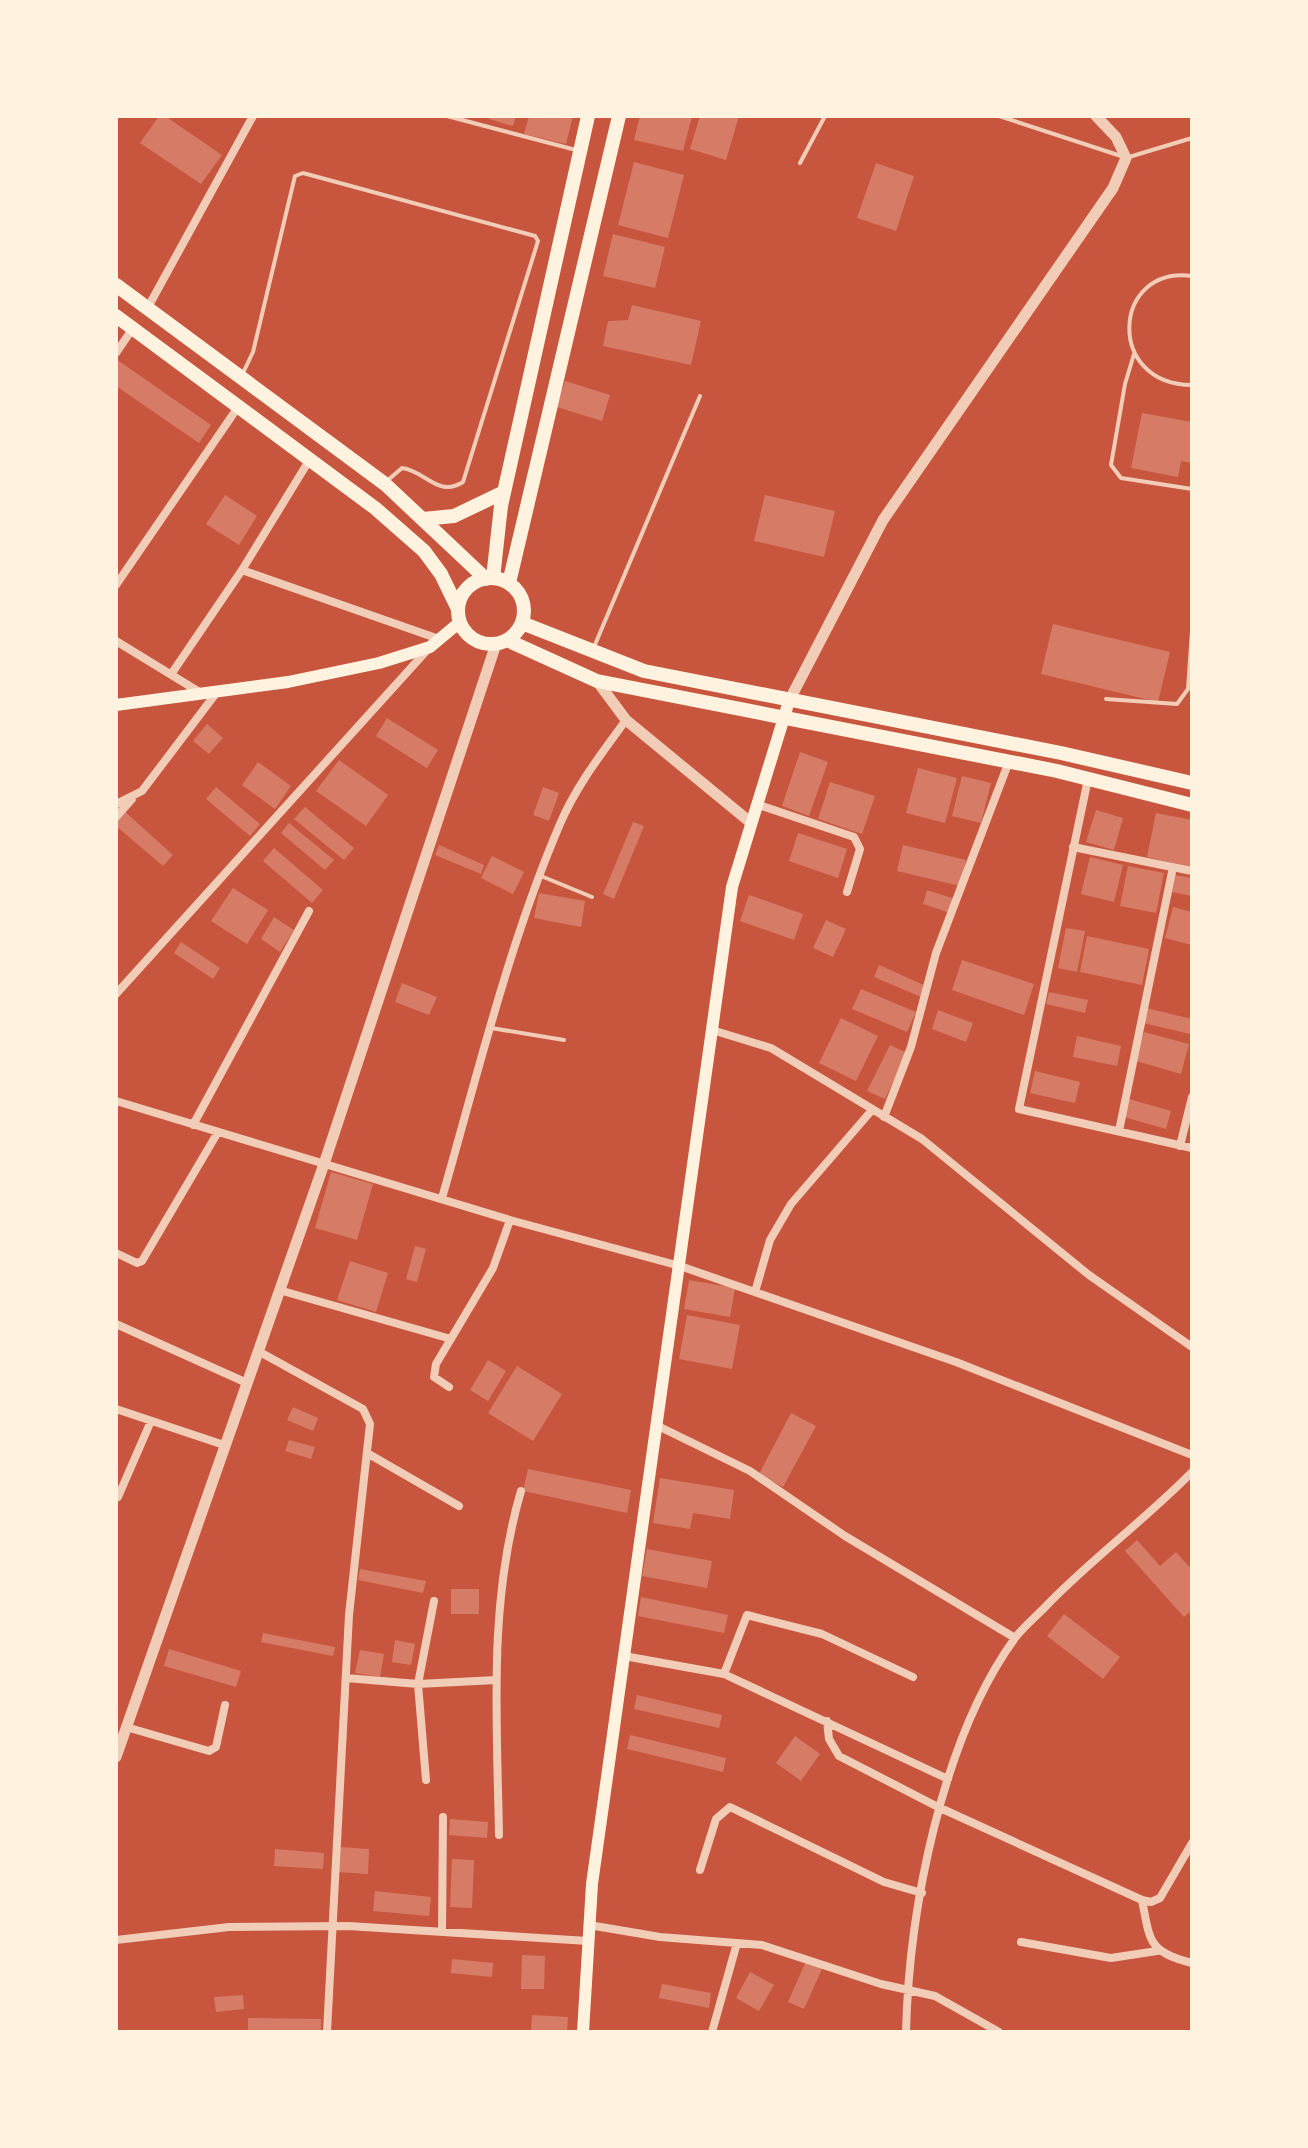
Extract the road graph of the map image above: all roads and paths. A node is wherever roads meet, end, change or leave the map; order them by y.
1 (253, 116) edge
2 (447, 116) edge
3 (588, 116) edge
4 (619, 116) edge
5 (825, 116) edge
6 (999, 116) edge
7 (1096, 116) edge
8 (1192, 138) edge
9 (580, 151) junction
10 (1126, 158) junction
11 (800, 163) dead end
12 (1192, 276) edge
13 (116, 285) edge
14 (147, 309) junction
15 (116, 316) edge
16 (133, 328) junction
17 (116, 353) edge
18 (1134, 354) junction
19 (240, 379) junction
20 (1192, 385) edge
21 (700, 396) dead end
22 (238, 407) junction
23 (310, 458) junction
24 (385, 484) junction
25 (1192, 489) edge
26 (504, 492) junction
27 (423, 519) junction
28 (242, 570) junction
29 (490, 579) junction
30 (509, 583) junction
31 (116, 585) edge
32 (459, 616) junction
33 (522, 623) junction
34 (1192, 631) edge
35 (116, 641) edge
36 (502, 642) junction
37 (434, 643) junction
38 (592, 653) junction
39 (172, 673) junction
40 (597, 681) junction
41 (217, 691) junction
42 (201, 693) junction
43 (1106, 699) dead end
44 (789, 701) junction
45 (116, 705) edge
46 (784, 719) junction
47 (626, 720) junction
48 (1008, 764) junction
49 (1088, 779) junction
50 (1192, 783) edge
51 (132, 798) junction
52 (116, 804) edge
53 (756, 804) junction
54 (1192, 805) edge
55 (116, 817) edge
56 (750, 822) junction
57 (1073, 847) junction
58 (1173, 867) junction
59 (1192, 871) edge
60 (541, 876) junction
61 (847, 892) dead end
62 (592, 897) dead end
63 (309, 911) dead end
64 (116, 994) edge
65 (491, 1028) junction
66 (712, 1030) junction
67 (564, 1040) dead end
68 (1192, 1097) edge
69 (116, 1101) edge
70 (872, 1110) junction
71 (884, 1117) junction
72 (193, 1125) junction
73 (1119, 1131) junction
74 (218, 1132) junction
75 (1180, 1146) junction
76 (1192, 1148) edge
77 (324, 1164) junction
78 (442, 1198) junction
79 (510, 1220) junction
80 (116, 1253) edge
81 (680, 1266) junction
82 (279, 1290) junction
83 (755, 1292) junction
84 (116, 1324) edge
85 (451, 1339) junction
86 (1192, 1347) edge
87 (258, 1351) junction
88 (247, 1383) junction
89 (449, 1387) dead end
90 (116, 1409) edge
91 (151, 1421) junction
92 (658, 1426) junction
93 (224, 1445) junction
94 (367, 1453) junction
95 (1192, 1455) edge
96 (1192, 1472) edge
97 (521, 1491) dead end
98 (118, 1497) edge
99 (459, 1506) dead end
100 (434, 1601) dead end
101 (1015, 1638) junction
102 (624, 1656) junction
103 (724, 1674) junction
104 (913, 1677) dead end
105 (346, 1678) junction
106 (496, 1680) junction
107 (418, 1684) junction
108 (225, 1705) dead end
109 (827, 1721) junction
110 (126, 1727) junction
111 (116, 1757) edge
112 (948, 1779) junction
113 (426, 1780) dead end
114 (938, 1807) junction
115 (443, 1817) dead end
116 (499, 1835) dead end
117 (1192, 1843) edge
118 (700, 1870) dead end
119 (922, 1893) junction
120 (1142, 1900) junction
121 (589, 1925) junction
122 (334, 1926) junction
123 (442, 1931) junction
124 (116, 1940) edge
125 (588, 1941) junction
126 (1021, 1942) dead end
127 (737, 1943) junction
128 (1157, 1951) junction
129 (1192, 1963) edge
130 (907, 1990) junction
131 (327, 2032) edge
132 (583, 2032) edge
133 (712, 2032) edge
134 (906, 2032) edge
135 (999, 2032) edge

1 - 14 street
2 - 9 lane
3 - 9 main road
4 - 30 main road
5 - 11 lane
6 - 10 lane
7 - 10 street
8 - 10 lane
9 - 26 main road
10 - 44 street
12 - 18 lane
13 - 14 main road
14 - 19 main road
15 - 16 main road
16 - 17 street
16 - 22 main road
18 - 20 lane
18 - 25 lane
19 - 24 main road
19 - 24 lane
21 - 38 lane
22 - 23 main road
22 - 31 street
23 - 28 street
23 - 32 main road
24 - 27 main road
26 - 27 main road
26 - 29 main road
27 - 29 main road
28 - 37 street
28 - 39 street
29 - 30 main road
29 - 32 main road
30 - 33 main road
32 - 36 main road
32 - 37 main road
33 - 36 main road
33 - 38 main road
34 - 43 lane
35 - 39 street
36 - 40 main road
36 - 77 street
37 - 41 main road
37 - 64 street
38 - 44 main road
39 - 42 street
40 - 46 main road
40 - 47 street
41 - 42 main road
41 - 51 street
42 - 45 main road
44 - 46 main road
44 - 50 main road
46 - 48 main road
46 - 53 main road
47 - 56 street
47 - 60 street
48 - 49 main road
48 - 71 street
49 - 54 main road
49 - 57 street
51 - 52 street
51 - 55 street
53 - 56 main road
53 - 61 street
56 - 66 main road
57 - 58 street
57 - 73 street
58 - 59 street
58 - 73 street
60 - 62 lane
60 - 65 street
63 - 72 street
65 - 67 lane
65 - 78 street
66 - 70 street
66 - 81 main road
68 - 75 street
69 - 72 street
70 - 71 street
70 - 83 street
71 - 86 street
72 - 74 street
73 - 75 street
74 - 77 street
74 - 80 street
75 - 76 street
77 - 78 street
77 - 82 street
78 - 79 street
79 - 81 street
79 - 85 street
81 - 83 street
81 - 92 main road
82 - 85 street
82 - 87 street
83 - 95 street
84 - 88 street
85 - 89 street
87 - 88 street
87 - 94 street
88 - 93 street
90 - 91 street
91 - 93 street
91 - 98 street
92 - 101 street
92 - 102 main road
93 - 110 street
94 - 99 street
94 - 105 street
96 - 101 street
97 - 106 street
100 - 107 street
101 - 112 street
102 - 103 street
102 - 121 main road
103 - 104 street
103 - 109 street
105 - 107 street
105 - 122 street
106 - 107 street
106 - 116 street
107 - 113 street
108 - 110 street
109 - 112 street
109 - 114 street
110 - 111 street
112 - 114 street
114 - 119 street
114 - 120 street
115 - 123 street
117 - 120 street
118 - 119 street
119 - 130 street
120 - 128 street
121 - 125 main road
121 - 127 street
122 - 123 street
122 - 124 street
122 - 131 street
123 - 125 street
125 - 132 main road
126 - 128 street
127 - 130 street
127 - 133 street
128 - 129 street
130 - 134 street
130 - 135 street

